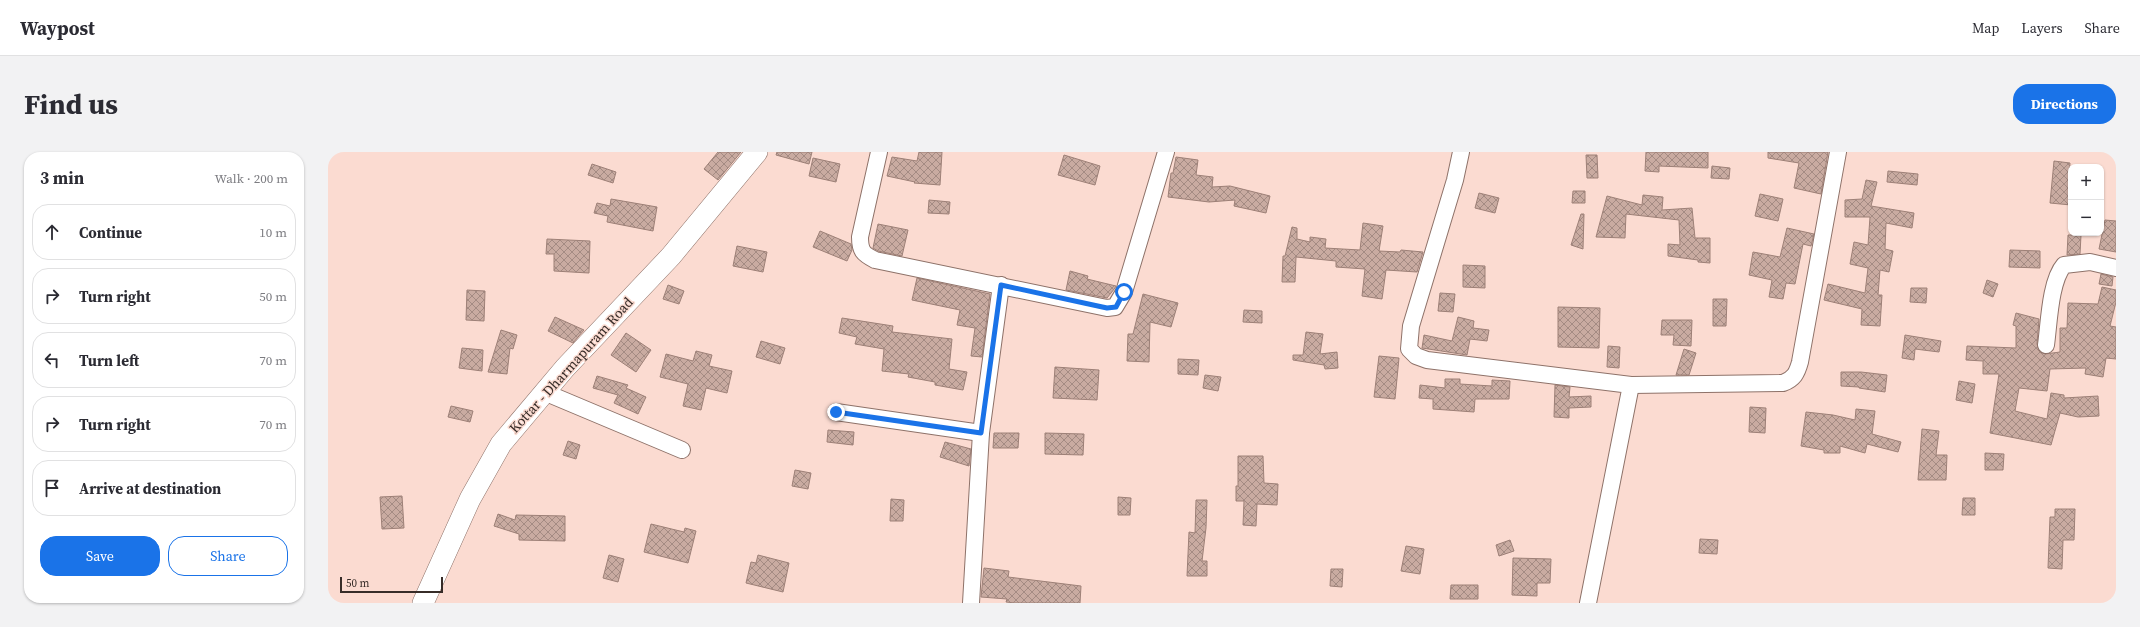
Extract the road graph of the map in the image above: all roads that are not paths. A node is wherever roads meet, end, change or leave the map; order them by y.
1 (757, 152) edge
2 (879, 152) edge
3 (1166, 152) edge
4 (1461, 152) edge
5 (1838, 152) edge
6 (2116, 268) edge
7 (1001, 285) junction
8 (2046, 345) dead end
9 (1631, 385) junction
10 (544, 392) junction
11 (836, 412) dead end
12 (981, 433) junction
13 (682, 450) dead end
14 (422, 603) edge
15 (971, 603) edge
16 (1588, 603) edge

1 - 10 main road, Kottar - Dharmapuram Road
2 - 7 street
3 - 7 street
4 - 9 street
5 - 9 street
6 - 8 street
7 - 12 street
9 - 16 street
10 - 13 street
10 - 14 main road, Kottar - Dharmapuram Road
11 - 12 street
12 - 15 street

